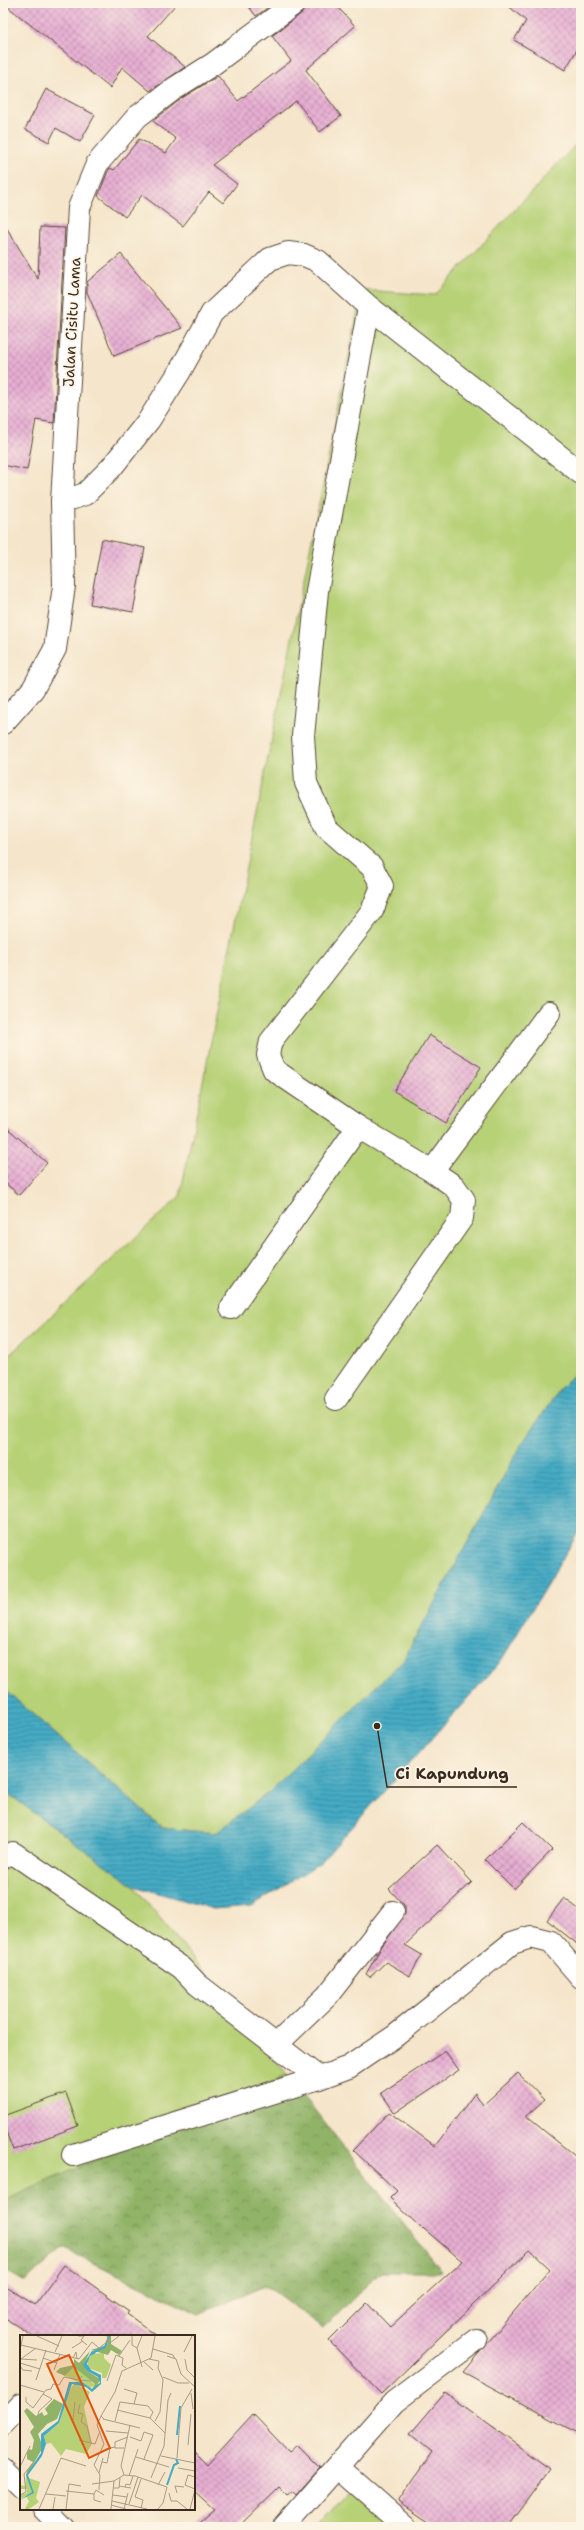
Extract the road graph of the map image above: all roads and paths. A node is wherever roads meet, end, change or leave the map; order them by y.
1 (295, 3) edge
2 (369, 307) junction
3 (581, 473) edge
4 (62, 502) junction
5 (3, 723) edge
6 (549, 1013) dead end
7 (358, 1127) junction
8 (432, 1170) junction
9 (231, 1308) dead end
10 (336, 1399) dead end
11 (6, 1852) edge
12 (393, 1912) dead end
13 (581, 1978) edge
14 (277, 2044) junction
15 (319, 2078) junction
16 (73, 2155) dead end
17 (476, 2340) dead end
18 (20, 2406) edge
19 (3, 2424) edge
20 (338, 2468) junction
21 (3, 2469) edge
22 (20, 2486) edge
23 (45, 2510) edge
24 (62, 2527) edge
25 (284, 2527) edge
26 (405, 2527) edge

1 - 4 street, Jalan Cisitu Lama
2 - 3 street
2 - 4 street
2 - 7 street
4 - 5 street, Jalan Cisitu Lama
6 - 8 street
7 - 8 street
7 - 9 street
8 - 10 street
11 - 14 street
12 - 14 street
13 - 15 street
14 - 15 street
15 - 16 street
17 - 20 street
18 - 19 street
20 - 25 street
20 - 26 street
21 - 22 street
23 - 24 street

